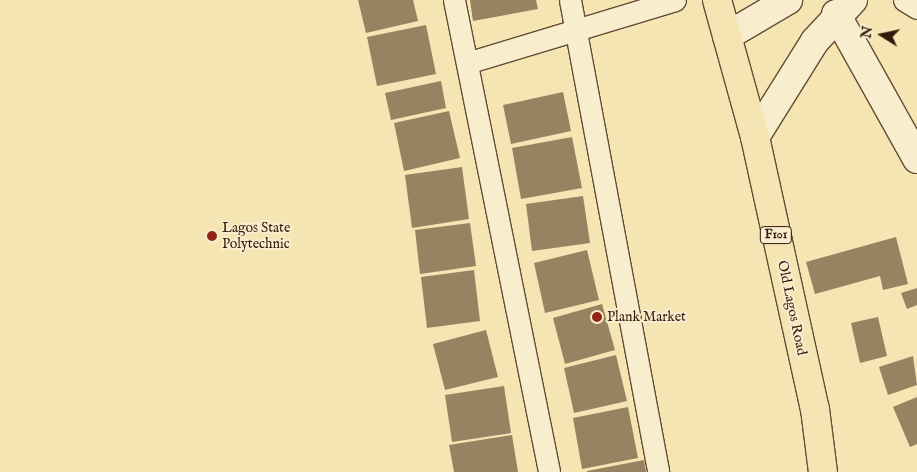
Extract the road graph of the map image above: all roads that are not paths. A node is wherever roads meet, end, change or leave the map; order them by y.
1 (454, 0) edge
2 (570, 0) edge
3 (675, 0) edge
4 (717, 0) edge
5 (788, 0) edge
6 (904, 0) edge
7 (844, 7) edge
8 (917, 8) edge
9 (578, 32) junction
10 (727, 36) junction
11 (470, 62) junction
12 (755, 137) junction
13 (917, 158) edge
14 (549, 472) edge
15 (658, 472) edge
16 (823, 472) edge

1 - 11 lane
2 - 9 lane
3 - 9 lane
4 - 10 main road, Old Lagos Road / F101
5 - 10 main road
6 - 8 lane
7 - 12 main road
7 - 13 main road
9 - 11 lane
9 - 15 lane
10 - 12 main road, Old Lagos Road / F101
11 - 14 lane
12 - 16 main road, Old Lagos Road / F101

